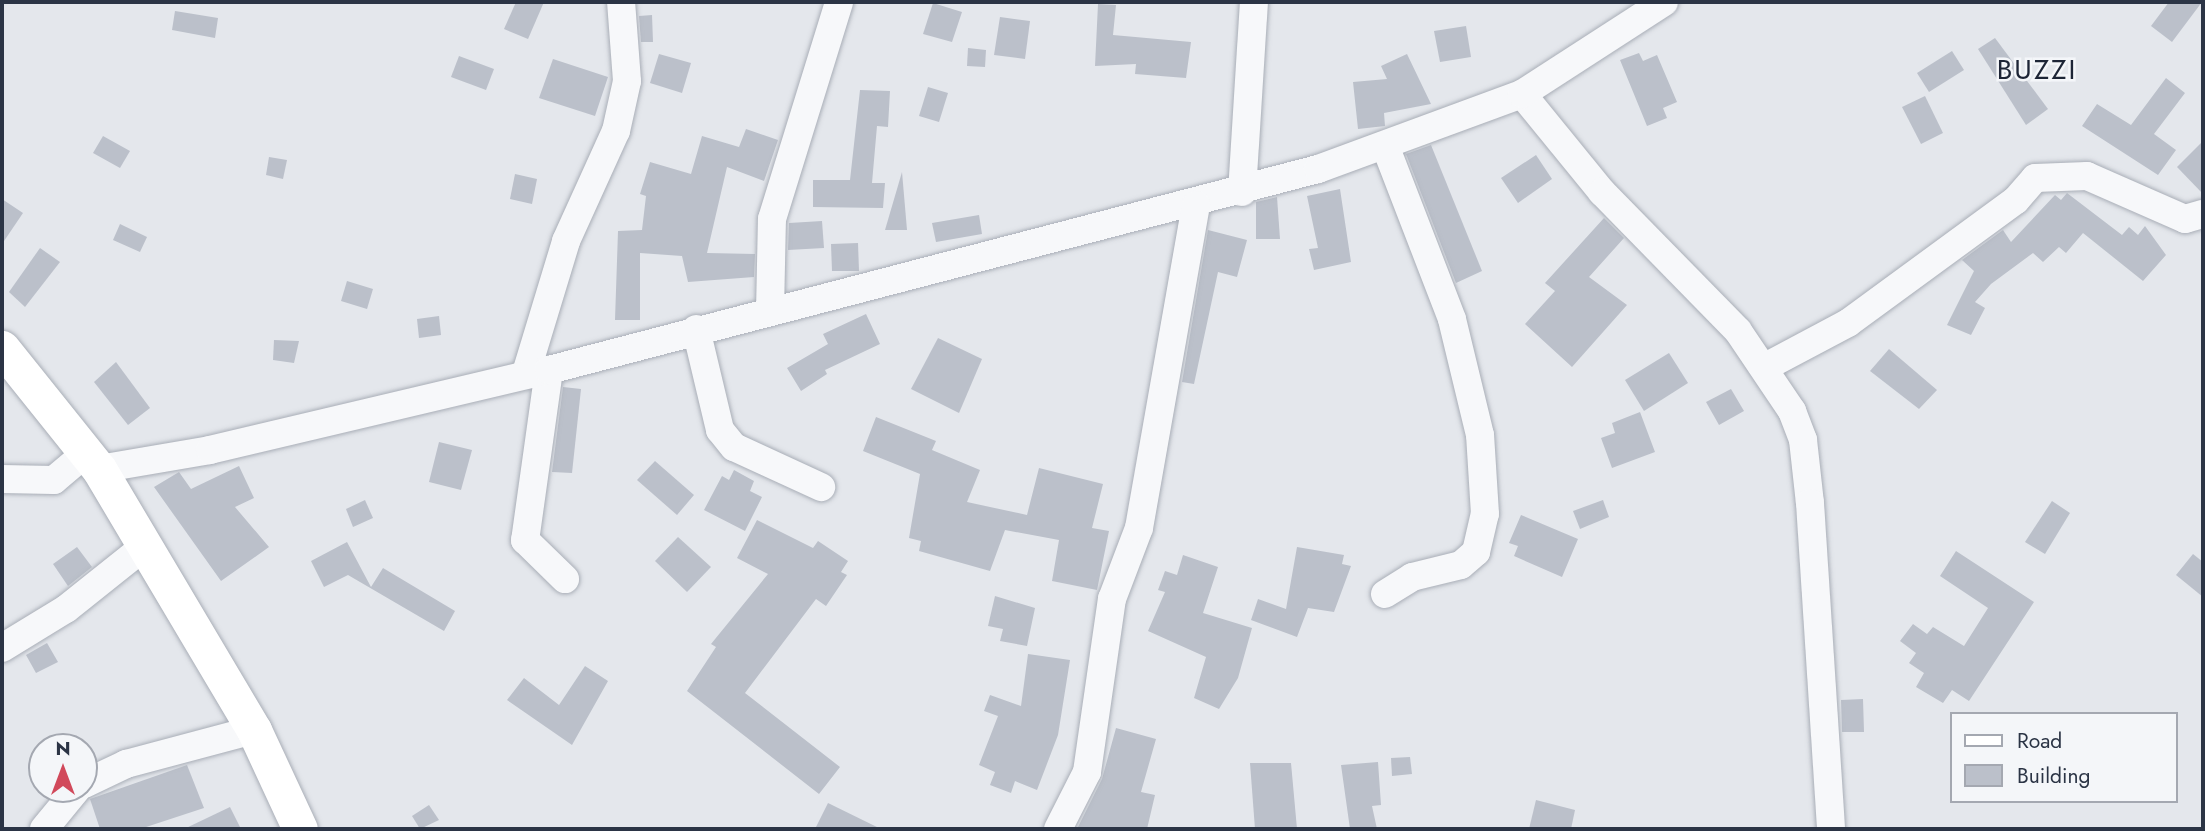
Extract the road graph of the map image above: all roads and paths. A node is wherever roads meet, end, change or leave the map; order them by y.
1 (621, 2) edge
2 (839, 2) edge
3 (1254, 2) edge
4 (1664, 2) edge
5 (1522, 94) junction
6 (1385, 145) junction
7 (1241, 192) junction
8 (1196, 205) junction
9 (2203, 214) edge
10 (770, 312) junction
11 (696, 329) junction
12 (2, 348) edge
13 (1767, 366) junction
14 (537, 371) junction
15 (93, 461) junction
16 (2, 479) edge
17 (821, 487) dead end
18 (145, 546) junction
19 (565, 579) dead end
20 (1385, 594) dead end
21 (2, 648) edge
22 (254, 730) junction
23 (98, 778) edge
24 (65, 803) edge
25 (44, 829) edge
26 (300, 829) edge
27 (1058, 829) edge
28 (1830, 829) edge

1 - 14 street
2 - 10 street
3 - 7 street
4 - 5 street
5 - 6 street
5 - 13 street
6 - 7 street
6 - 20 street
7 - 8 street
8 - 10 street
8 - 27 street
9 - 13 street
10 - 11 street
11 - 14 street
11 - 17 street
12 - 15 main road
13 - 28 street
14 - 15 street
14 - 19 street
15 - 16 street
15 - 18 main road
18 - 21 street
18 - 22 main road
22 - 23 street
22 - 26 main road
24 - 25 street

